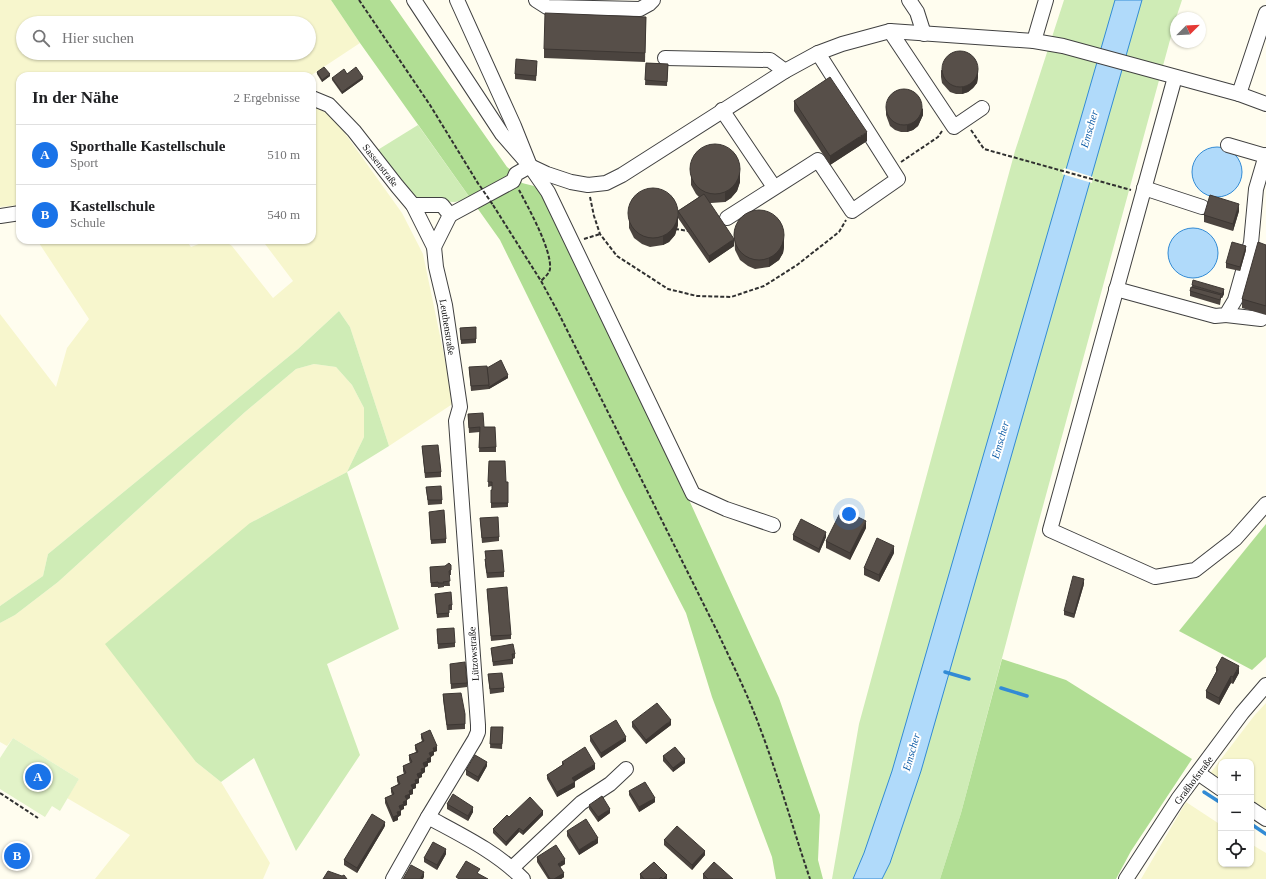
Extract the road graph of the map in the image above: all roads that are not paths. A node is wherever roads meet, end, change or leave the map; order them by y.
1 (414, 0) edge
2 (457, 0) edge
3 (536, 0) edge
4 (653, 0) edge
5 (909, 0) edge
6 (1046, 0) edge
7 (1266, 13) edge
8 (890, 31) junction
9 (924, 34) junction
10 (1034, 41) junction
11 (818, 53) junction
12 (665, 58) dead end
13 (785, 71) junction
14 (1175, 77) junction
15 (1239, 94) junction
16 (316, 100) edge
17 (1266, 104) edge
18 (982, 108) dead end
19 (722, 110) junction
20 (1228, 145) dead end
21 (1266, 156) edge
22 (530, 166) junction
23 (774, 187) junction
24 (1143, 191) junction
25 (413, 205) junction
26 (1202, 207) dead end
27 (16, 214) edge
28 (450, 215) junction
29 (0, 216) edge
30 (727, 218) dead end
31 (434, 247) junction
32 (1116, 288) junction
33 (1226, 314) junction
34 (1261, 319) dead end
35 (460, 407) joint
36 (1266, 504) edge
37 (773, 525) dead end
38 (1266, 685) edge
39 (626, 769) dead end
40 (1198, 773) junction
41 (1218, 787) edge
42 (1254, 811) edge
43 (428, 817) junction
44 (1266, 820) edge
45 (512, 868) junction
46 (393, 879) edge
47 (523, 879) edge
48 (1126, 879) edge

1 - 22 street
2 - 22 street
3 - 4 street
5 - 9 street
6 - 10 street
7 - 15 street
8 - 9 street
8 - 11 street
8 - 18 street
9 - 10 street
10 - 14 street
11 - 13 street
11 - 23 street
12 - 13 street
13 - 19 street
14 - 15 street
14 - 24 street
15 - 17 street
16 - 25 street, Sassenstraße
19 - 22 street
19 - 23 street
20 - 21 street
21 - 33 street
22 - 28 street
22 - 37 street
23 - 30 street
24 - 26 street
24 - 32 street
25 - 28 street
25 - 31 street, Sassenstraße
27 - 29 street
28 - 31 street
31 - 35 street, Leuthenstraße
32 - 33 street
32 - 36 street
33 - 34 street
35 - 43 street, Lützowstraße
38 - 40 street, Graßhofstraße
39 - 45 street
40 - 41 street
40 - 48 street, Graßhofstraße
42 - 44 street
43 - 45 street
43 - 46 street, Lützowstraße
45 - 47 street

